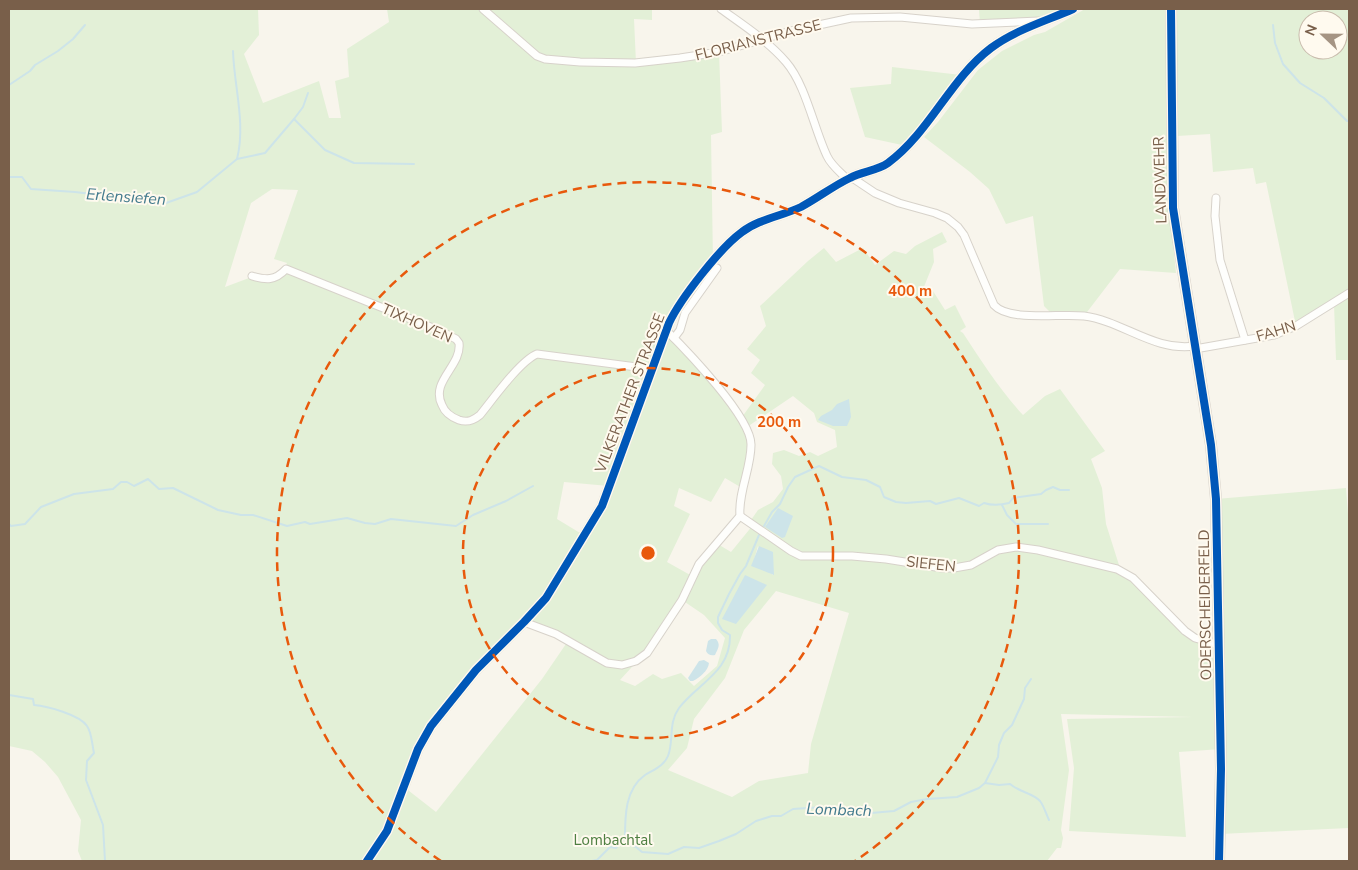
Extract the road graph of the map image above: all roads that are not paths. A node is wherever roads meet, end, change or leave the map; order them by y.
1 (483, 9) edge
2 (721, 9) edge
3 (1073, 9) edge
4 (1171, 9) edge
5 (1045, 21) junction
6 (762, 40) junction
7 (849, 178) junction
8 (1216, 198) dead end
9 (717, 272) dead end
10 (252, 276) dead end
11 (1349, 293) edge
12 (666, 330) junction
13 (674, 338) junction
14 (1245, 340) junction
15 (1195, 348) junction
16 (652, 369) junction
17 (740, 516) junction
18 (524, 622) junction
19 (1219, 645) junction
20 (367, 861) edge
21 (1219, 861) edge

1 - 6 street, FLORIANSTRASSE
2 - 6 street, FAHN
3 - 5 street, VILKERATHER STRASSE
4 - 15 main road, LANDWEHR
5 - 6 street, FLORIANSTRASSE
5 - 7 street, VILKERATHER STRASSE
6 - 7 street, FAHN
7 - 12 street, VILKERATHER STRASSE
7 - 15 street, FAHN
8 - 14 street
9 - 13 street
10 - 16 street, TIXHOVEN
11 - 14 street, FAHN
12 - 13 street
12 - 16 street, VILKERATHER STRASSE
13 - 17 street
14 - 15 street, FAHN
15 - 19 main road, ODERSCHEIDERFELD
16 - 18 street, VILKERATHER STRASSE
17 - 18 street
17 - 19 street, SIEFEN
18 - 20 street, VILKERATHER STRASSE
19 - 21 main road, ODERSCHEIDERFELD

